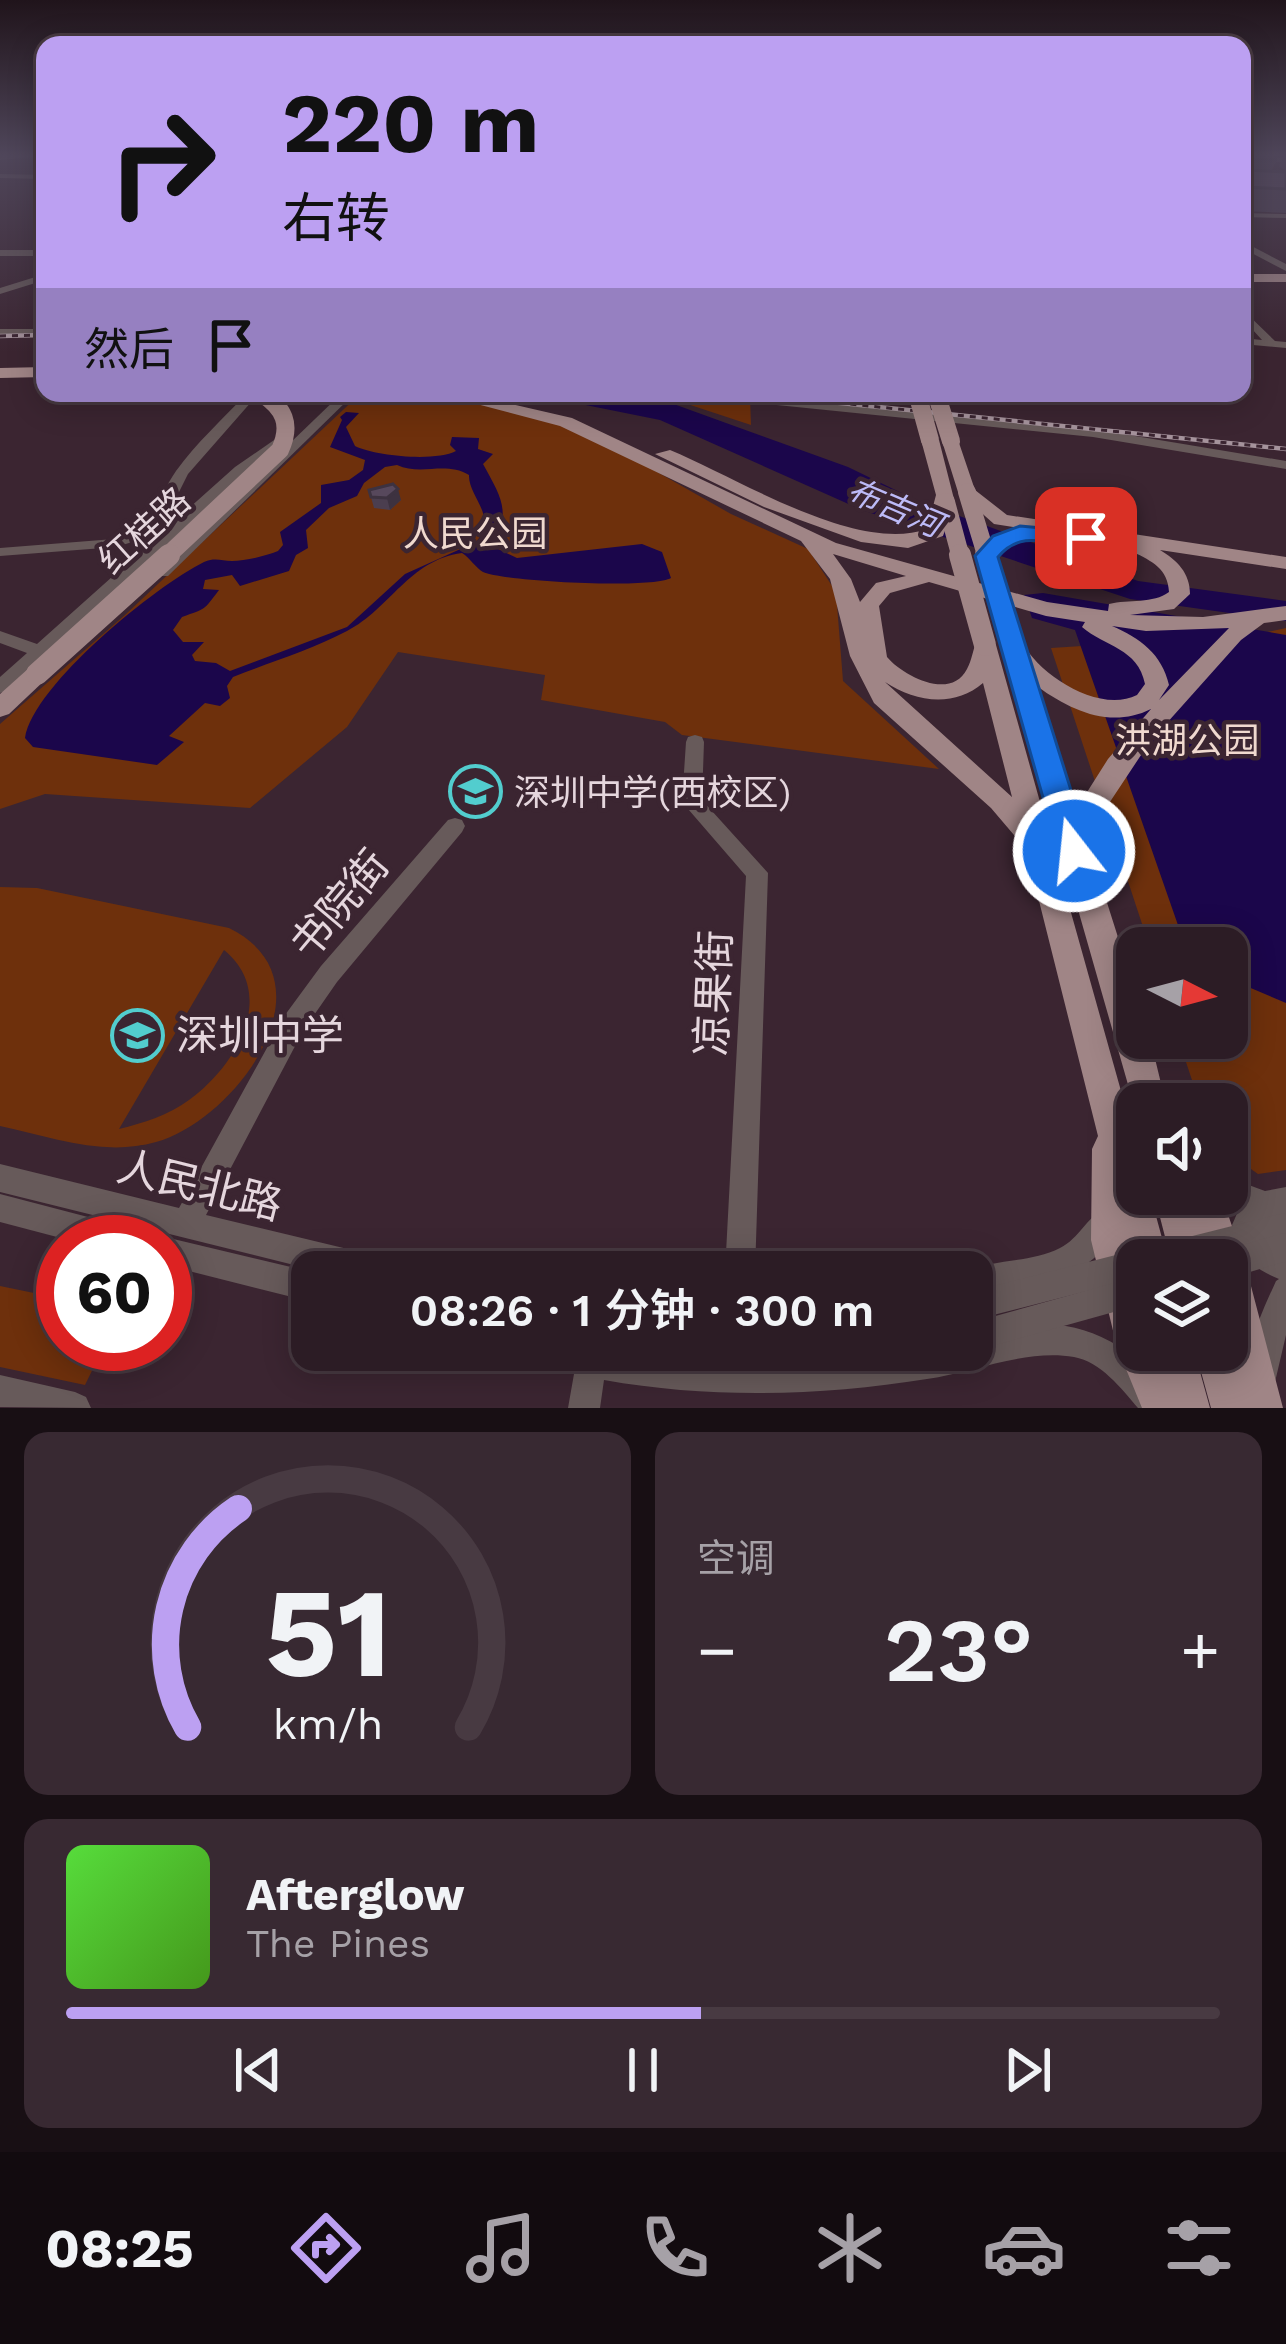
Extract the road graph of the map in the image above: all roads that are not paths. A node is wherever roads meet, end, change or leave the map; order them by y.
1 (1251, 246) edge
2 (0, 253) edge
3 (36, 253) edge
4 (1286, 266) edge
5 (1251, 279) edge
6 (36, 280) edge
7 (1286, 280) edge
8 (0, 291) edge
9 (1251, 322) edge
10 (0, 332) edge
11 (36, 332) edge
12 (1251, 342) edge
13 (1271, 344) junction
14 (1286, 345) edge
15 (36, 369) edge
16 (0, 370) edge
17 (246, 402) edge
18 (275, 402) edge
19 (333, 402) edge
20 (336, 402) edge
21 (491, 402) edge
22 (522, 402) edge
23 (781, 402) edge
24 (921, 402) edge
25 (937, 402) edge
26 (940, 441) junction
27 (645, 448) junction
28 (1286, 464) edge
29 (956, 497) junction
30 (797, 534) junction
31 (1086, 536) junction
32 (0, 552) edge
33 (986, 556) junction
34 (1286, 563) edge
35 (937, 578) junction
36 (1023, 597) junction
37 (1046, 609) junction
38 (1111, 609) junction
39 (1281, 610) edge
40 (0, 637) edge
41 (1005, 649) junction
42 (33, 668) junction
43 (0, 687) edge
44 (0, 707) edge
45 (694, 742) dead end
46 (454, 826) dead end
47 (1074, 851) junction
48 (1043, 857) junction
49 (1116, 983) edge
50 (1140, 1059) joint
51 (1145, 1083) edge
52 (1153, 1083) edge
53 (1110, 1117) junction
54 (0, 1178) edge
55 (1248, 1199) edge
56 (1109, 1202) junction
57 (0, 1208) edge
58 (1279, 1211) edge
59 (146, 1215) edge
60 (190, 1215) edge
61 (36, 1217) edge
62 (192, 1227) edge
63 (1146, 1239) edge
64 (1206, 1239) edge
65 (1286, 1247) edge
66 (293, 1251) edge
67 (741, 1251) edge
68 (192, 1258) edge
69 (1248, 1258) edge
70 (1286, 1267) edge
71 (1116, 1269) edge
72 (1116, 1276) edge
73 (993, 1277) edge
74 (291, 1282) edge
75 (1286, 1291) edge
76 (1116, 1297) edge
77 (993, 1301) edge
78 (993, 1331) edge
79 (993, 1354) edge
80 (590, 1371) edge
81 (658, 1371) edge
82 (862, 1371) edge
83 (1146, 1371) edge
84 (1179, 1371) edge
85 (1230, 1371) edge
86 (1246, 1371) edge
87 (0, 1391) edge
88 (1252, 1403) edge
89 (75, 1408) edge
90 (584, 1408) edge
91 (1161, 1408) edge
92 (1189, 1408) edge

1 - 4 street
2 - 3 street
5 - 7 main road
6 - 8 street
9 - 13 street
10 - 11 street
12 - 13 street
13 - 14 street
15 - 16 main road
17 - 32 street
18 - 42 main road, 红桂路, bridge
19 - 42 street
20 - 42 street, bridge
21 - 30 main road
22 - 27 main road
23 - 28 street
24 - 26 main road, bridge
25 - 26 main road, bridge
26 - 29 main road
27 - 29 main road
27 - 36 main road
29 - 31 main road
29 - 33 main road, bridge
29 - 41 main road, bridge
30 - 35 main road
30 - 48 main road
31 - 33 main road
31 - 34 main road
31 - 38 main road
33 - 41 main road, bridge
35 - 36 main road
35 - 41 main road
36 - 37 main road
36 - 38 main road
37 - 39 main road
37 - 41 main road
38 - 39 main road
39 - 47 main road
40 - 42 street
41 - 47 main road
41 - 48 main road
42 - 43 street
42 - 44 main road, 红桂路
45 - 67 street, 凉果街
46 - 60 street, 书院街
47 - 49 main road
48 - 53 main road
50 - 51 main road
50 - 52 main road
53 - 56 main road
53 - 63 main road
54 - 59 street, 人民北路
55 - 58 street
56 - 72 main road
56 - 73 street
57 - 61 street, 人民北路
58 - 64 street, bridge
58 - 70 street
62 - 66 street, 人民北路
65 - 69 street, bridge
68 - 74 street, 人民北路
71 - 77 street, bridge
75 - 88 street
76 - 78 street, bridge
79 - 91 street
80 - 90 street
81 - 82 street
83 - 91 main road
84 - 92 main road
85 - 88 main road
86 - 88 main road
87 - 89 street

